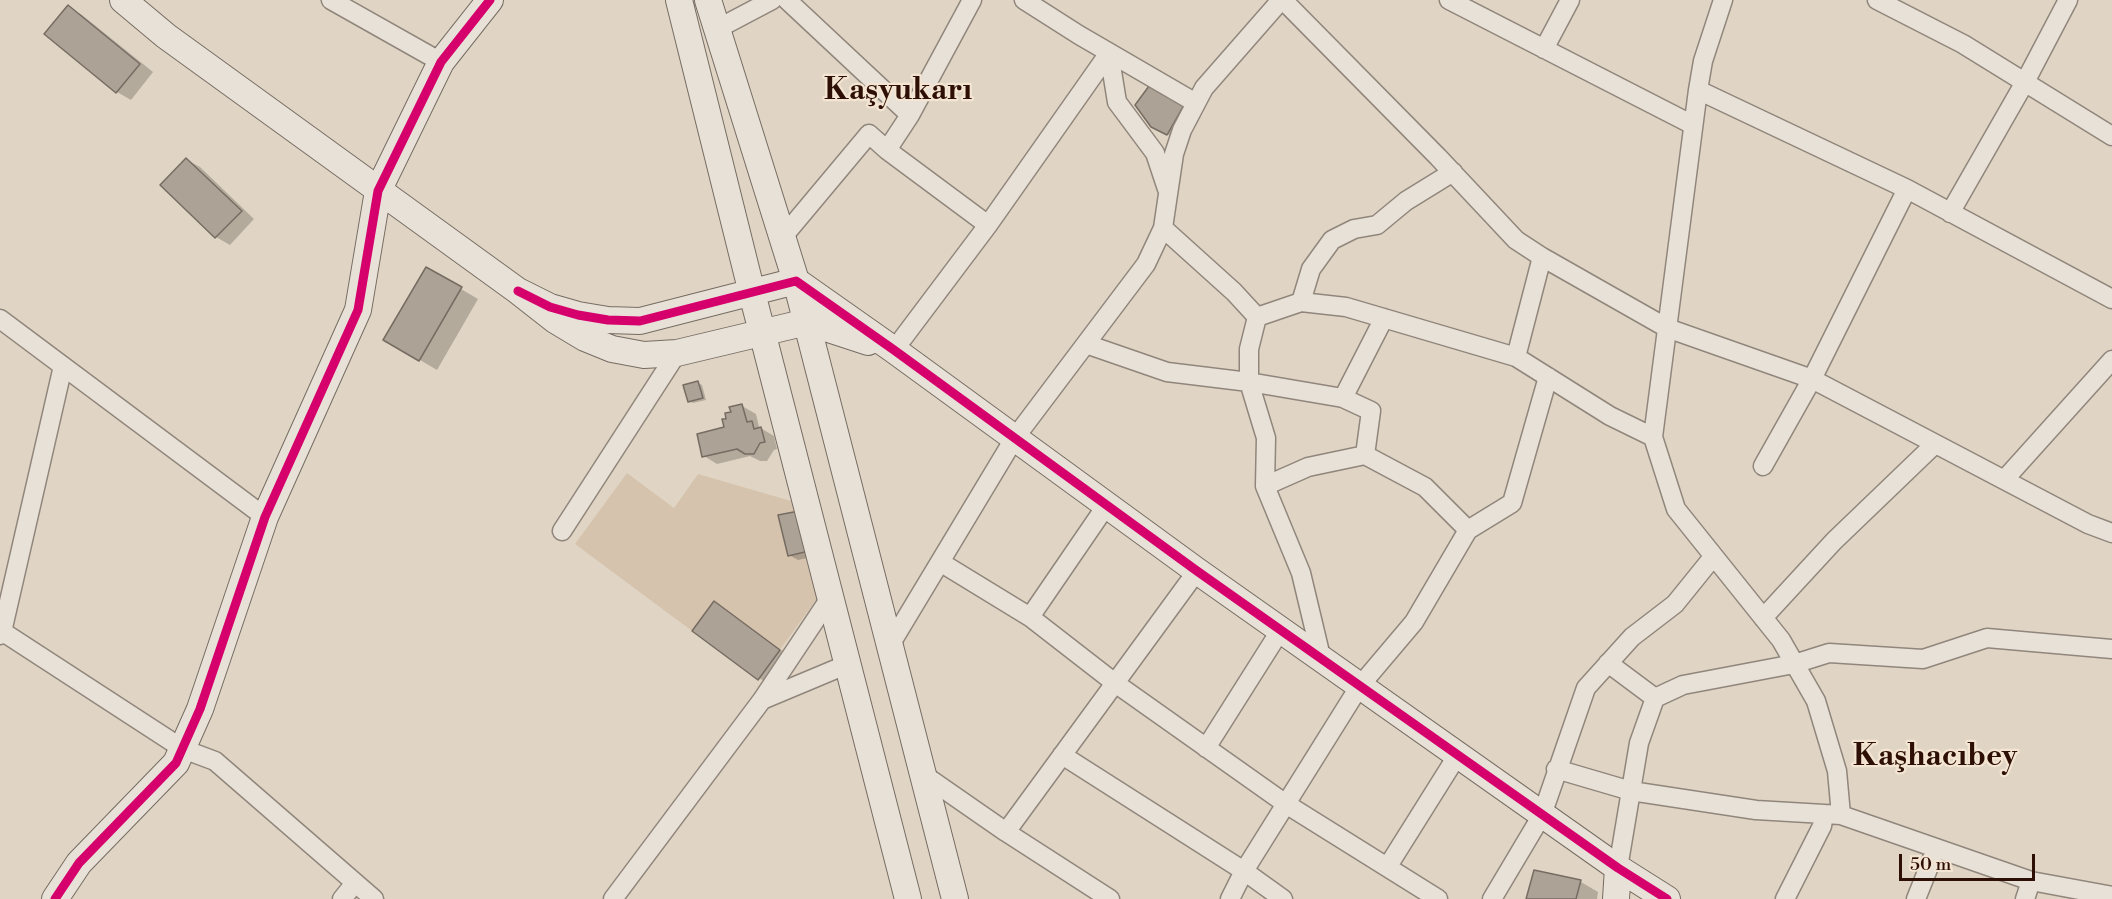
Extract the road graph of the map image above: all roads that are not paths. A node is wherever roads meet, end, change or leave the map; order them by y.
1 (123, 0) edge
2 (331, 0) edge
3 (490, 0) edge
4 (679, 0) edge
5 (708, 0) edge
6 (772, 0) edge
7 (787, 0) edge
8 (972, 0) edge
9 (1024, 0) edge
10 (1282, 0) edge
11 (1449, 0) edge
12 (1570, 0) edge
13 (1723, 0) edge
14 (1877, 0) edge
15 (2068, 0) edge
16 (717, 28) junction
17 (1544, 49) junction
18 (1109, 53) junction
19 (441, 62) junction
20 (2025, 82) junction
21 (1698, 90) junction
22 (1196, 103) junction
23 (910, 115) junction
24 (1693, 125) junction
25 (2112, 136) edge
26 (887, 150) junction
27 (1453, 172) junction
28 (1907, 189) junction
29 (378, 191) junction
30 (1168, 192) junction
31 (1950, 213) junction
32 (988, 225) junction
33 (1163, 228) junction
34 (782, 238) junction
35 (1542, 257) junction
36 (796, 281) junction
37 (518, 291) junction
38 (752, 293) junction
39 (2112, 299) edge
40 (1301, 302) junction
41 (1257, 317) junction
42 (1384, 318) junction
43 (0, 319) edge
44 (807, 322) junction
45 (1667, 328) junction
46 (763, 333) junction
47 (1086, 344) junction
48 (894, 350) junction
49 (677, 353) junction
50 (1516, 357) junction
51 (2112, 360) edge
52 (63, 366) junction
53 (1548, 377) junction
54 (1812, 379) junction
55 (1249, 382) junction
56 (1343, 398) junction
57 (1653, 437) junction
58 (1014, 439) junction
59 (1935, 444) junction
60 (1365, 455) junction
61 (1763, 466) dead end
62 (2004, 480) junction
63 (1264, 486) junction
64 (1106, 506) junction
65 (265, 517) junction
66 (1468, 530) junction
67 (562, 531) dead end
68 (2112, 533) edge
69 (1713, 556) junction
70 (940, 562) junction
71 (1197, 572) junction
72 (830, 598) junction
73 (1030, 616) junction
74 (1763, 618) junction
75 (1280, 631) junction
76 (1, 632) edge
77 (890, 645) junction
78 (2112, 649) edge
79 (1322, 661) junction
80 (1608, 663) junction
81 (848, 664) junction
82 (1794, 664) junction
83 (1114, 683) junction
84 (1359, 687) junction
85 (1654, 698) junction
86 (762, 700) junction
87 (1206, 748) junction
88 (183, 749) junction
89 (1062, 755) junction
90 (1457, 756) junction
91 (1556, 770) junction
92 (921, 773) junction
93 (1631, 791) junction
94 (1286, 804) junction
95 (1542, 814) junction
96 (1832, 814) junction
97 (1006, 832) junction
98 (1936, 849) junction
99 (1388, 866) junction
100 (1618, 868) junction
101 (1244, 871) junction
102 (2031, 881) junction
103 (355, 883) junction
104 (2112, 896) edge
105 (55, 899) edge
106 (342, 899) edge
107 (374, 899) edge
108 (613, 899) edge
109 (908, 899) edge
110 (954, 899) edge
111 (1110, 899) edge
112 (1230, 899) edge
113 (1282, 899) edge
114 (1438, 899) edge
115 (1492, 899) edge
116 (1616, 899) edge
117 (1667, 899) edge
118 (1785, 899) edge
119 (1916, 899) edge
120 (2025, 899) edge

1 - 29 street
2 - 19 street
3 - 19 street
4 - 38 street
5 - 16 street
6 - 16 street
7 - 23 street
8 - 23 street
9 - 18 street
10 - 22 street
10 - 27 street
11 - 17 street
12 - 17 street
13 - 21 street
14 - 20 street
15 - 20 street
16 - 34 street
17 - 24 street
18 - 22 street
18 - 30 street
18 - 32 street
19 - 29 street
20 - 25 street
20 - 31 street
21 - 24 street
21 - 28 street
22 - 30 street
23 - 26 street
24 - 45 street
26 - 32 street
26 - 34 street
27 - 35 street
27 - 40 street
28 - 31 street
28 - 54 street
29 - 37 street
29 - 65 street
30 - 33 street
31 - 39 street
32 - 48 street
33 - 41 street
33 - 47 street
34 - 36 street
35 - 45 street
35 - 50 street
36 - 38 street
36 - 44 street
36 - 48 street
37 - 38 street
37 - 49 street
38 - 46 street
40 - 41 street
40 - 42 street
41 - 55 street
42 - 50 street
42 - 56 street
43 - 52 street
44 - 46 street
44 - 48 street
44 - 77 street
45 - 54 street
45 - 57 street
46 - 49 street
46 - 72 street
47 - 55 street
47 - 58 street
48 - 58 street
49 - 67 street
50 - 53 street
51 - 62 street
52 - 65 street
52 - 76 street
53 - 57 street
53 - 66 street
54 - 59 street
54 - 61 street
55 - 56 street
55 - 63 street
56 - 60 street
57 - 69 street
58 - 64 street
58 - 70 street
59 - 62 street
59 - 74 street
60 - 63 street
60 - 66 street
62 - 68 street
63 - 79 street
64 - 71 street
64 - 73 street
65 - 88 street
66 - 84 street
69 - 74 street
69 - 80 street
70 - 73 street
70 - 77 street
71 - 75 street
71 - 83 street
72 - 81 street
72 - 86 street
73 - 83 street
74 - 82 street
75 - 79 street
75 - 87 street
76 - 88 street
77 - 92 street
78 - 82 street
79 - 84 street
80 - 85 street
80 - 91 street
81 - 86 street
81 - 109 street
82 - 85 street
82 - 96 street
83 - 87 street
83 - 89 street
84 - 90 street
84 - 94 street
85 - 93 street
86 - 108 street
87 - 94 street
88 - 103 street
88 - 105 street
89 - 97 street
89 - 101 street
90 - 95 street
90 - 99 street
91 - 93 street
91 - 95 street
92 - 97 street
92 - 110 street
93 - 96 street
93 - 100 street
94 - 99 street
94 - 101 street
95 - 100 street
95 - 115 street
96 - 98 street
96 - 118 street
97 - 111 street
98 - 102 street
98 - 119 street
99 - 114 street
100 - 116 street
100 - 117 street
101 - 112 street
101 - 113 street
102 - 104 street
102 - 120 street
103 - 106 street
103 - 107 street

